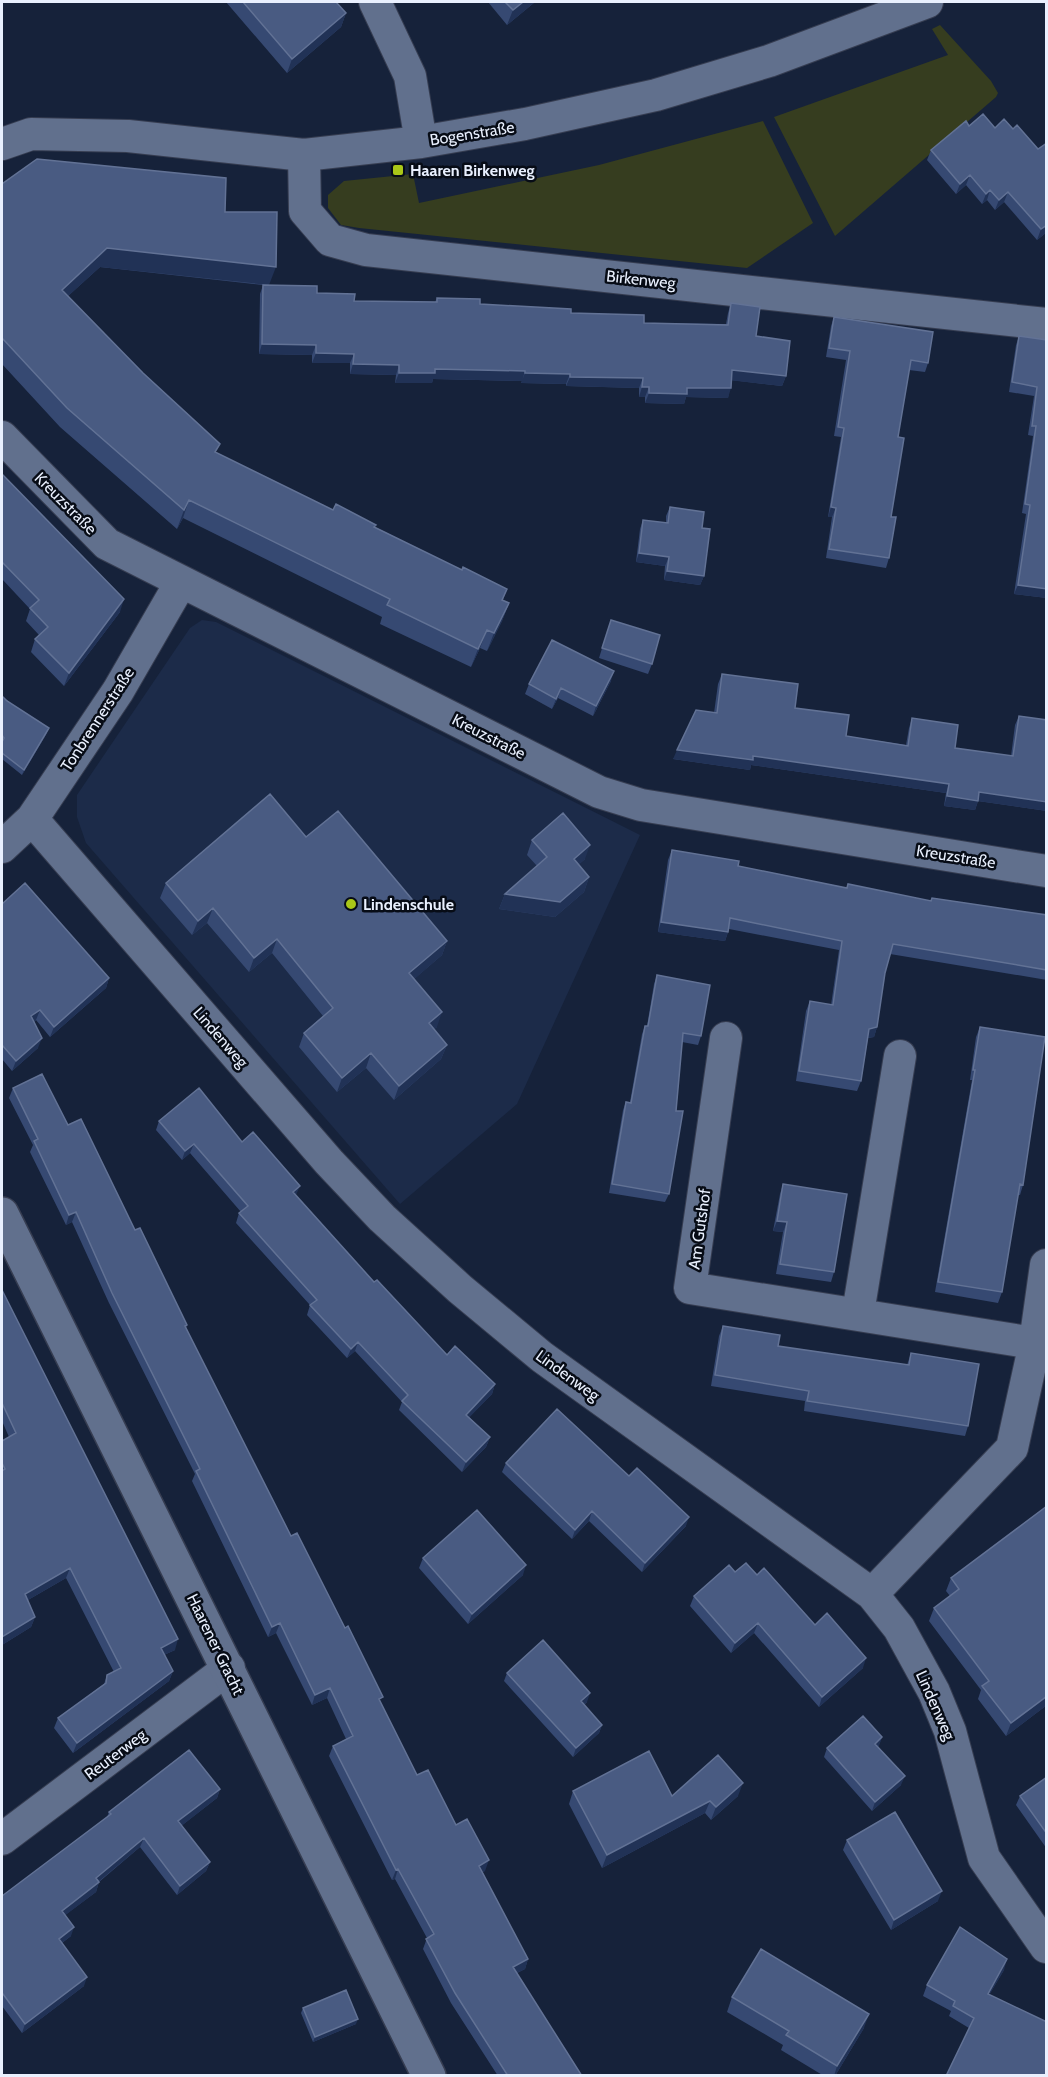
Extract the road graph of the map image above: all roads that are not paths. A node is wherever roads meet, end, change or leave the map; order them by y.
1 (375, 2) edge
2 (927, 2) edge
3 (421, 142) junction
4 (2, 144) edge
5 (304, 155) junction
6 (1047, 324) edge
7 (2, 437) edge
8 (181, 582) junction
9 (32, 819) junction
10 (2, 847) edge
11 (1047, 871) edge
12 (726, 1038) dead end
13 (900, 1056) dead end
14 (2, 1214) edge
15 (1047, 1265) edge
16 (858, 1313) junction
17 (1041, 1344) edge
18 (872, 1594) junction
19 (229, 1668) junction
20 (2, 1839) edge
21 (1047, 1947) edge
22 (429, 2076) edge

1 - 3 street
2 - 3 street, Bogenstraße
3 - 5 street, Bogenstraße
4 - 5 street, Bogenstraße
5 - 6 street, Birkenweg
7 - 8 street, Kreuzstraße
8 - 9 street, Tonbrennerstraße
8 - 11 street, Kreuzstraße
9 - 10 street, Tonbrennerstraße
9 - 18 street, Lindenweg
12 - 16 street, Am Gutshof
13 - 16 street
14 - 19 main road, Haarener Gracht
15 - 17 street
16 - 17 street, Am Gutshof
17 - 18 street
18 - 21 street, Lindenweg
19 - 20 street, Reuterweg
19 - 22 main road, Haarener Gracht

